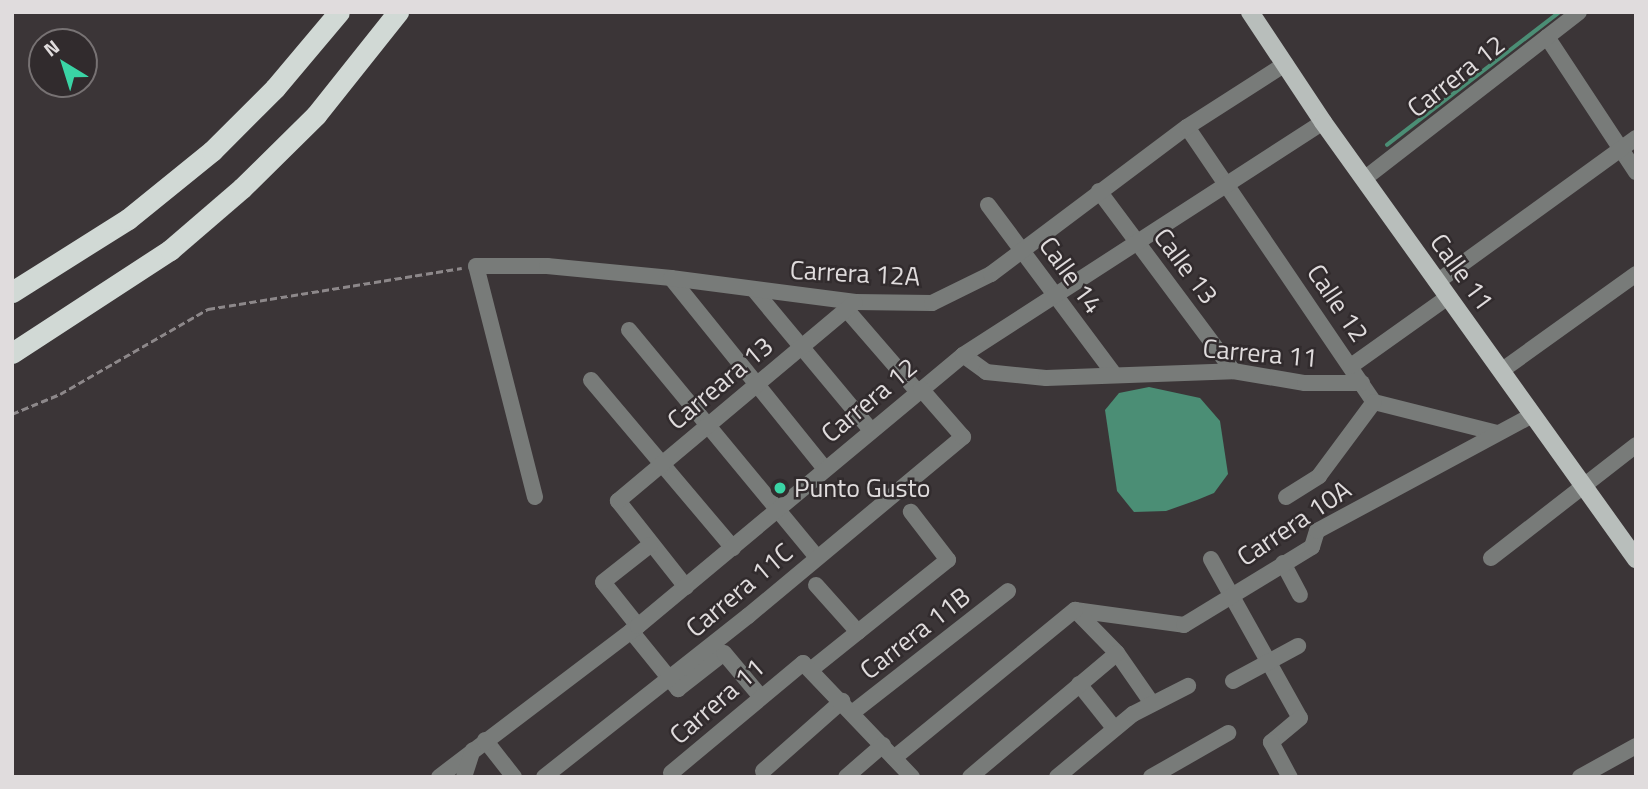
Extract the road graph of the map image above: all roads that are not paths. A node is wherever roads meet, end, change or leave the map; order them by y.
1 (339, 12) edge
2 (398, 12) edge
3 (1250, 12) edge
4 (1579, 12) edge
5 (1547, 37) junction
6 (1285, 64) junction
7 (1323, 122) junction
8 (1187, 127) junction
9 (1636, 138) edge
10 (1621, 149) junction
11 (1636, 172) edge
12 (1364, 179) junction
13 (1227, 185) junction
14 (1099, 191) junction
15 (988, 205) dead end
16 (1139, 244) junction
17 (1023, 250) junction
18 (1636, 274) edge
19 (671, 278) junction
20 (1437, 282) junction
21 (755, 291) junction
22 (12, 292) edge
23 (1055, 297) junction
24 (1448, 297) junction
25 (850, 305) junction
26 (629, 330) dead end
27 (801, 347) junction
28 (12, 353) edge
29 (963, 355) junction
30 (1351, 366) junction
31 (1233, 371) junction
32 (1502, 371) junction
33 (1113, 373) junction
34 (591, 380) dead end
35 (1362, 383) junction
36 (756, 385) junction
37 (919, 390) junction
38 (1374, 402) junction
39 (1532, 415) junction
40 (709, 424) junction
41 (871, 430) junction
42 (1497, 433) junction
43 (1636, 445) edge
44 (662, 464) junction
45 (825, 469) junction
46 (1583, 486) junction
47 (535, 497) dead end
48 (1286, 497) dead end
49 (781, 510) junction
50 (911, 512) dead end
51 (650, 545) junction
52 (733, 548) junction
53 (817, 557) junction
54 (1491, 558) dead end
55 (1211, 559) dead end
56 (1636, 559) edge
57 (1283, 563) junction
58 (816, 585) dead end
59 (685, 587) junction
60 (1007, 591) dead end
61 (1233, 592) junction
62 (1300, 595) dead end
63 (1075, 610) junction
64 (634, 628) junction
65 (858, 632) junction
66 (1298, 646) dead end
67 (1117, 653) junction
68 (1270, 660) junction
69 (813, 668) junction
70 (670, 679) junction
71 (1233, 681) dead end
72 (1079, 684) junction
73 (1188, 686) dead end
74 (760, 696) junction
75 (1151, 702) junction
76 (847, 707) junction
77 (1114, 728) junction
78 (1228, 733) dead end
79 (479, 745) junction
80 (883, 745) junction
81 (1636, 746) edge
82 (894, 758) junction
83 (763, 771) dead end
84 (671, 773) dead end
85 (439, 777) edge
86 (464, 777) edge
87 (514, 777) edge
88 (544, 777) edge
89 (846, 777) edge
90 (912, 777) edge
91 (970, 777) edge
92 (1057, 777) edge
93 (1151, 777) edge
94 (1290, 777) edge
95 (1580, 777) edge

1 - 22 highway
2 - 28 highway
3 - 6 main road, Calle 11
4 - 5 street, Carrera 12
5 - 10 street
5 - 12 street, Carrera 12
6 - 7 main road, Calle 11
6 - 8 street, Carrera 12A
7 - 12 main road, Calle 11
7 - 13 street, Carrera 12
8 - 13 street, Calle 12
8 - 14 street, Carrera 12A
9 - 10 street
10 - 11 street
10 - 20 street
12 - 20 main road, Calle 11
13 - 16 street, Carrera 12
13 - 30 street, Calle 12
14 - 16 street, Calle 13
14 - 17 street, Carrera 12A
15 - 17 street, Calle 14
16 - 23 street, Carrera 12
16 - 31 street, Calle 13
17 - 23 street, Calle 14
17 - 25 street, Carrera 12A
18 - 32 street
19 - 21 street, Carrera 12A
19 - 36 street
19 - 47 street, Carrera 12A
20 - 24 main road, Calle 11
21 - 25 street, Carrera 12A
21 - 27 street
23 - 29 street, Carrera 12
23 - 33 street, Calle 14
24 - 30 street, Carrera 11
24 - 32 main road, Calle 11
25 - 27 street, Carreara 13
25 - 37 street
26 - 40 street
27 - 36 street, Carreara 13
27 - 41 street
29 - 33 street, Carrera 11
29 - 37 street, Carrera 12
30 - 35 street, Calle 12
31 - 33 street, Carrera 11
31 - 35 street, Carrera 11
32 - 39 main road, Calle 11
34 - 44 street
35 - 38 street, Calle 12
36 - 40 street, Carreara 13
36 - 45 street
37 - 41 street, Carrera 12
37 - 53 street, Carrera 11C
38 - 42 street
38 - 48 street
39 - 42 street, Carrera 10A
39 - 46 main road, Calle 11
40 - 44 street, Carreara 13
40 - 49 street
41 - 45 street, Carrera 12
42 - 57 street, Carrera 10A
43 - 46 street
44 - 51 street, Carreara 13
44 - 52 street
45 - 49 street, Carrera 12
46 - 54 street
46 - 56 main road, Calle 11
49 - 52 street, Carrera 12
49 - 53 street
50 - 65 street
51 - 59 street
51 - 64 street
52 - 59 street, Carrera 12
53 - 70 street, Carrera 11C
55 - 61 street
57 - 61 street, Carrera 10A
57 - 62 street
58 - 65 street
59 - 64 street, Carrera 12
60 - 76 street, Carrera 11B
61 - 63 street, Carrera 10A
61 - 68 street
63 - 67 street
63 - 82 street
64 - 70 street
64 - 79 street, Carrera 12
65 - 69 street
66 - 68 street
67 - 72 street
67 - 75 street
68 - 71 street
68 - 94 street
69 - 74 street, Carrera 11
69 - 76 street
70 - 74 street
70 - 88 street, Carrera 11C
72 - 77 street
72 - 91 street
73 - 75 street
74 - 84 street, Carrera 11
75 - 77 street
76 - 80 street
76 - 83 street, Carrera 11B
77 - 92 street
78 - 93 street
79 - 85 street, Carrera 12
79 - 86 street
79 - 87 street
80 - 82 street
80 - 89 street
81 - 95 street
82 - 90 street

